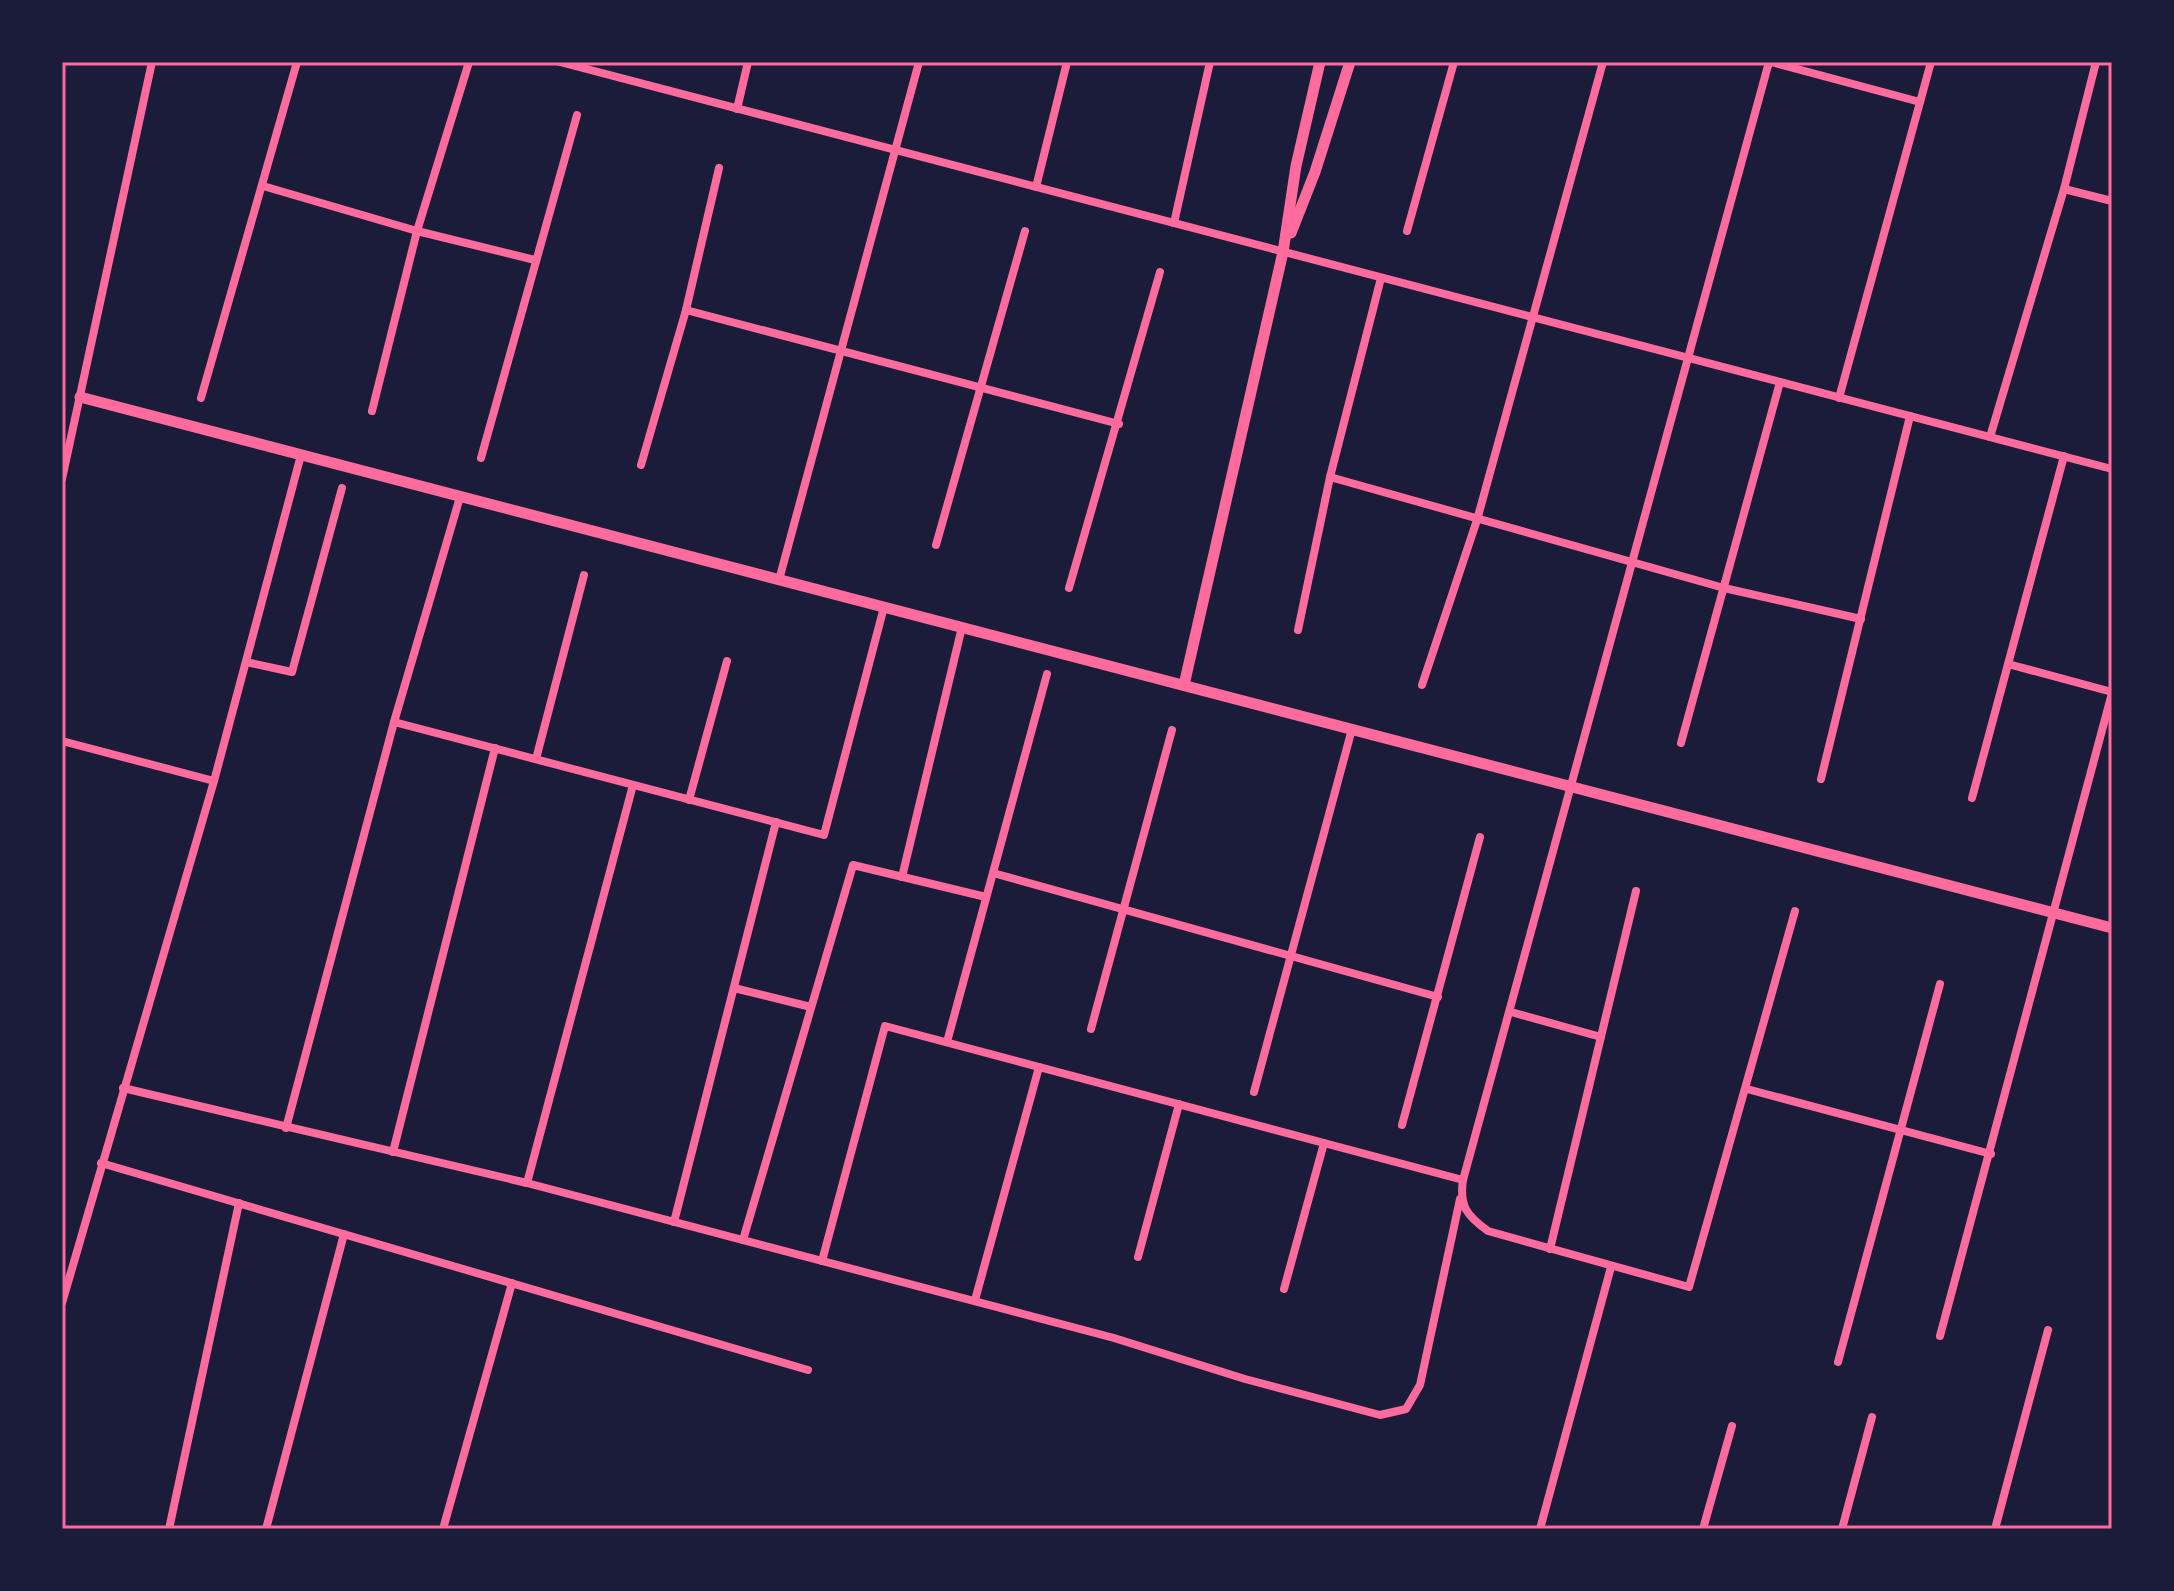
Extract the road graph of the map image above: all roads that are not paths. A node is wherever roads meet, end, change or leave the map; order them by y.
1 (152, 62) edge
2 (297, 62) edge
3 (469, 62) edge
4 (560, 62) edge
5 (748, 62) edge
6 (919, 62) edge
7 (1067, 62) edge
8 (1210, 62) edge
9 (1320, 62) edge
10 (1350, 62) edge
11 (1454, 62) edge
12 (1603, 62) edge
13 (1770, 62) edge
14 (1931, 62) edge
15 (2096, 62) edge
16 (595, 66) edge
17 (1920, 102) junction
18 (737, 109) junction
19 (577, 115) dead end
20 (896, 150) junction
21 (719, 168) dead end
22 (263, 186) junction
23 (1036, 187) junction
24 (2064, 189) junction
25 (2112, 201) edge
26 (1174, 223) junction
27 (417, 231) junction
28 (1025, 231) dead end
29 (1407, 231) dead end
30 (1283, 252) junction
31 (535, 260) junction
32 (1160, 272) dead end
33 (1381, 278) junction
34 (686, 310) junction
35 (1534, 318) junction
36 (841, 350) junction
37 (1689, 358) junction
38 (1780, 382) junction
39 (981, 386) junction
40 (80, 397) junction
41 (201, 398) dead end
42 (1839, 398) junction
43 (372, 411) dead end
44 (1910, 416) junction
45 (1119, 424) junction
46 (1990, 437) junction
47 (301, 455) junction
48 (2064, 456) junction
49 (481, 458) dead end
50 (641, 465) dead end
51 (2112, 469) edge
52 (1330, 477) junction
53 (62, 479) edge
54 (342, 488) dead end
55 (460, 497) junction
56 (1477, 520) junction
57 (936, 545) dead end
58 (1633, 563) junction
59 (584, 575) dead end
60 (779, 580) junction
61 (1069, 588) dead end
62 (1724, 588) junction
63 (884, 607) junction
64 (1861, 619) junction
65 (962, 627) junction
66 (1298, 630) dead end
67 (727, 661) dead end
68 (246, 662) junction
69 (2008, 664) junction
70 (1047, 674) dead end
71 (1184, 685) junction
72 (1422, 685) dead end
73 (2112, 692) edge
74 (394, 722) junction
75 (1352, 729) junction
76 (1172, 730) dead end
77 (62, 741) edge
78 (1681, 743) dead end
79 (495, 748) junction
80 (536, 759) junction
81 (1821, 779) dead end
82 (214, 781) junction
83 (633, 785) junction
84 (1572, 787) junction
85 (1972, 798) dead end
86 (689, 800) junction
87 (776, 822) junction
88 (1480, 837) dead end
89 (993, 873) junction
90 (902, 877) junction
91 (1636, 891) dead end
92 (986, 897) junction
93 (1123, 908) junction
94 (1795, 911) dead end
95 (2055, 913) junction
96 (2112, 928) edge
97 (1291, 955) junction
98 (1940, 984) dead end
99 (734, 988) junction
100 (1438, 997) junction
101 (811, 1007) junction
102 (1511, 1012) junction
103 (1091, 1029) dead end
104 (1601, 1037) junction
105 (947, 1042) junction
106 (1039, 1067) junction
107 (123, 1088) junction
108 (1747, 1089) junction
109 (1254, 1092) dead end
110 (1179, 1104) junction
111 (1402, 1125) dead end
112 (286, 1128) junction
113 (1901, 1130) junction
114 (1324, 1143) junction
115 (393, 1152) junction
116 (1991, 1154) junction
117 (101, 1163) junction
118 (1463, 1180) junction
119 (527, 1183) junction
120 (1460, 1198) junction
121 (239, 1203) junction
122 (674, 1222) junction
123 (344, 1234) junction
124 (743, 1240) junction
125 (1550, 1249) junction
126 (1138, 1257) dead end
127 (822, 1261) junction
128 (1611, 1267) junction
129 (512, 1283) junction
130 (1284, 1289) dead end
131 (975, 1300) junction
132 (62, 1303) edge
133 (2048, 1330) dead end
134 (1940, 1336) dead end
135 (1838, 1362) dead end
136 (808, 1370) dead end
137 (1872, 1417) dead end
138 (1732, 1426) dead end
139 (169, 1529) edge
140 (266, 1529) edge
141 (443, 1529) edge
142 (1540, 1529) edge
143 (1703, 1529) edge
144 (1842, 1529) edge
145 (1995, 1529) edge

1 - 40 street
2 - 22 street
3 - 27 street
4 - 16 street
5 - 18 street
6 - 20 street
7 - 23 street
8 - 26 street
9 - 30 street
10 - 30 street
11 - 29 street
12 - 35 street
13 - 17 street
13 - 37 street
14 - 17 street
15 - 24 street
16 - 18 street
17 - 42 street
18 - 20 street
19 - 31 street
20 - 23 street
20 - 36 street
21 - 34 street
22 - 27 street
22 - 41 street
23 - 26 street
24 - 25 street
24 - 46 street
26 - 30 street
27 - 31 street
27 - 43 street
28 - 39 street
30 - 33 street
30 - 71 street
31 - 49 street
32 - 45 street
33 - 35 street
33 - 52 street
34 - 36 street
34 - 50 street
35 - 37 street
35 - 56 street
36 - 39 street
36 - 60 street
37 - 38 street
37 - 58 street
38 - 42 street
38 - 62 street
39 - 45 street
39 - 57 street
40 - 47 street
40 - 53 street
42 - 44 street
44 - 46 street
44 - 64 street
45 - 61 street
46 - 48 street
47 - 55 street
47 - 68 street
48 - 51 street
48 - 69 street
52 - 56 street
52 - 66 street
54 - 68 street
55 - 60 street
55 - 74 street
56 - 58 street
56 - 72 street
58 - 62 street
58 - 84 street
59 - 80 street
60 - 63 street
62 - 64 street
62 - 78 street
63 - 65 street
63 - 87 street
64 - 81 street
65 - 71 street
65 - 90 street
67 - 86 street
68 - 82 street
69 - 73 street
69 - 85 street
70 - 89 street
71 - 75 street
73 - 95 street
74 - 79 street
74 - 112 street
75 - 84 street
75 - 97 street
76 - 93 street
77 - 82 street
79 - 80 street
79 - 115 street
80 - 83 street
82 - 107 street
83 - 86 street
83 - 119 street
84 - 95 street
84 - 102 street
86 - 87 street
87 - 99 street
88 - 100 street
89 - 92 street
89 - 93 street
90 - 92 street
90 - 101 street
91 - 104 street
92 - 105 street
93 - 97 street
93 - 103 street
94 - 108 street
95 - 96 street
95 - 116 street
97 - 100 street
97 - 109 street
98 - 113 street
99 - 101 street
99 - 122 street
100 - 111 street
101 - 124 street
102 - 104 street
102 - 118 street
104 - 125 street
105 - 106 street
105 - 127 street
106 - 110 street
106 - 131 street
107 - 112 street
107 - 117 street
108 - 113 street
108 - 128 street
110 - 114 street
110 - 126 street
112 - 115 street
113 - 116 street
113 - 135 street
114 - 118 street
114 - 130 street
115 - 119 street
116 - 134 street
117 - 121 street
117 - 132 street
118 - 120 street
119 - 122 street
120 - 125 street
120 - 131 street
121 - 123 street
121 - 139 street
122 - 124 street
123 - 129 street
123 - 140 street
124 - 127 street
125 - 128 street
127 - 131 street
128 - 142 street
129 - 136 street
129 - 141 street
133 - 145 street
137 - 144 street
138 - 143 street

